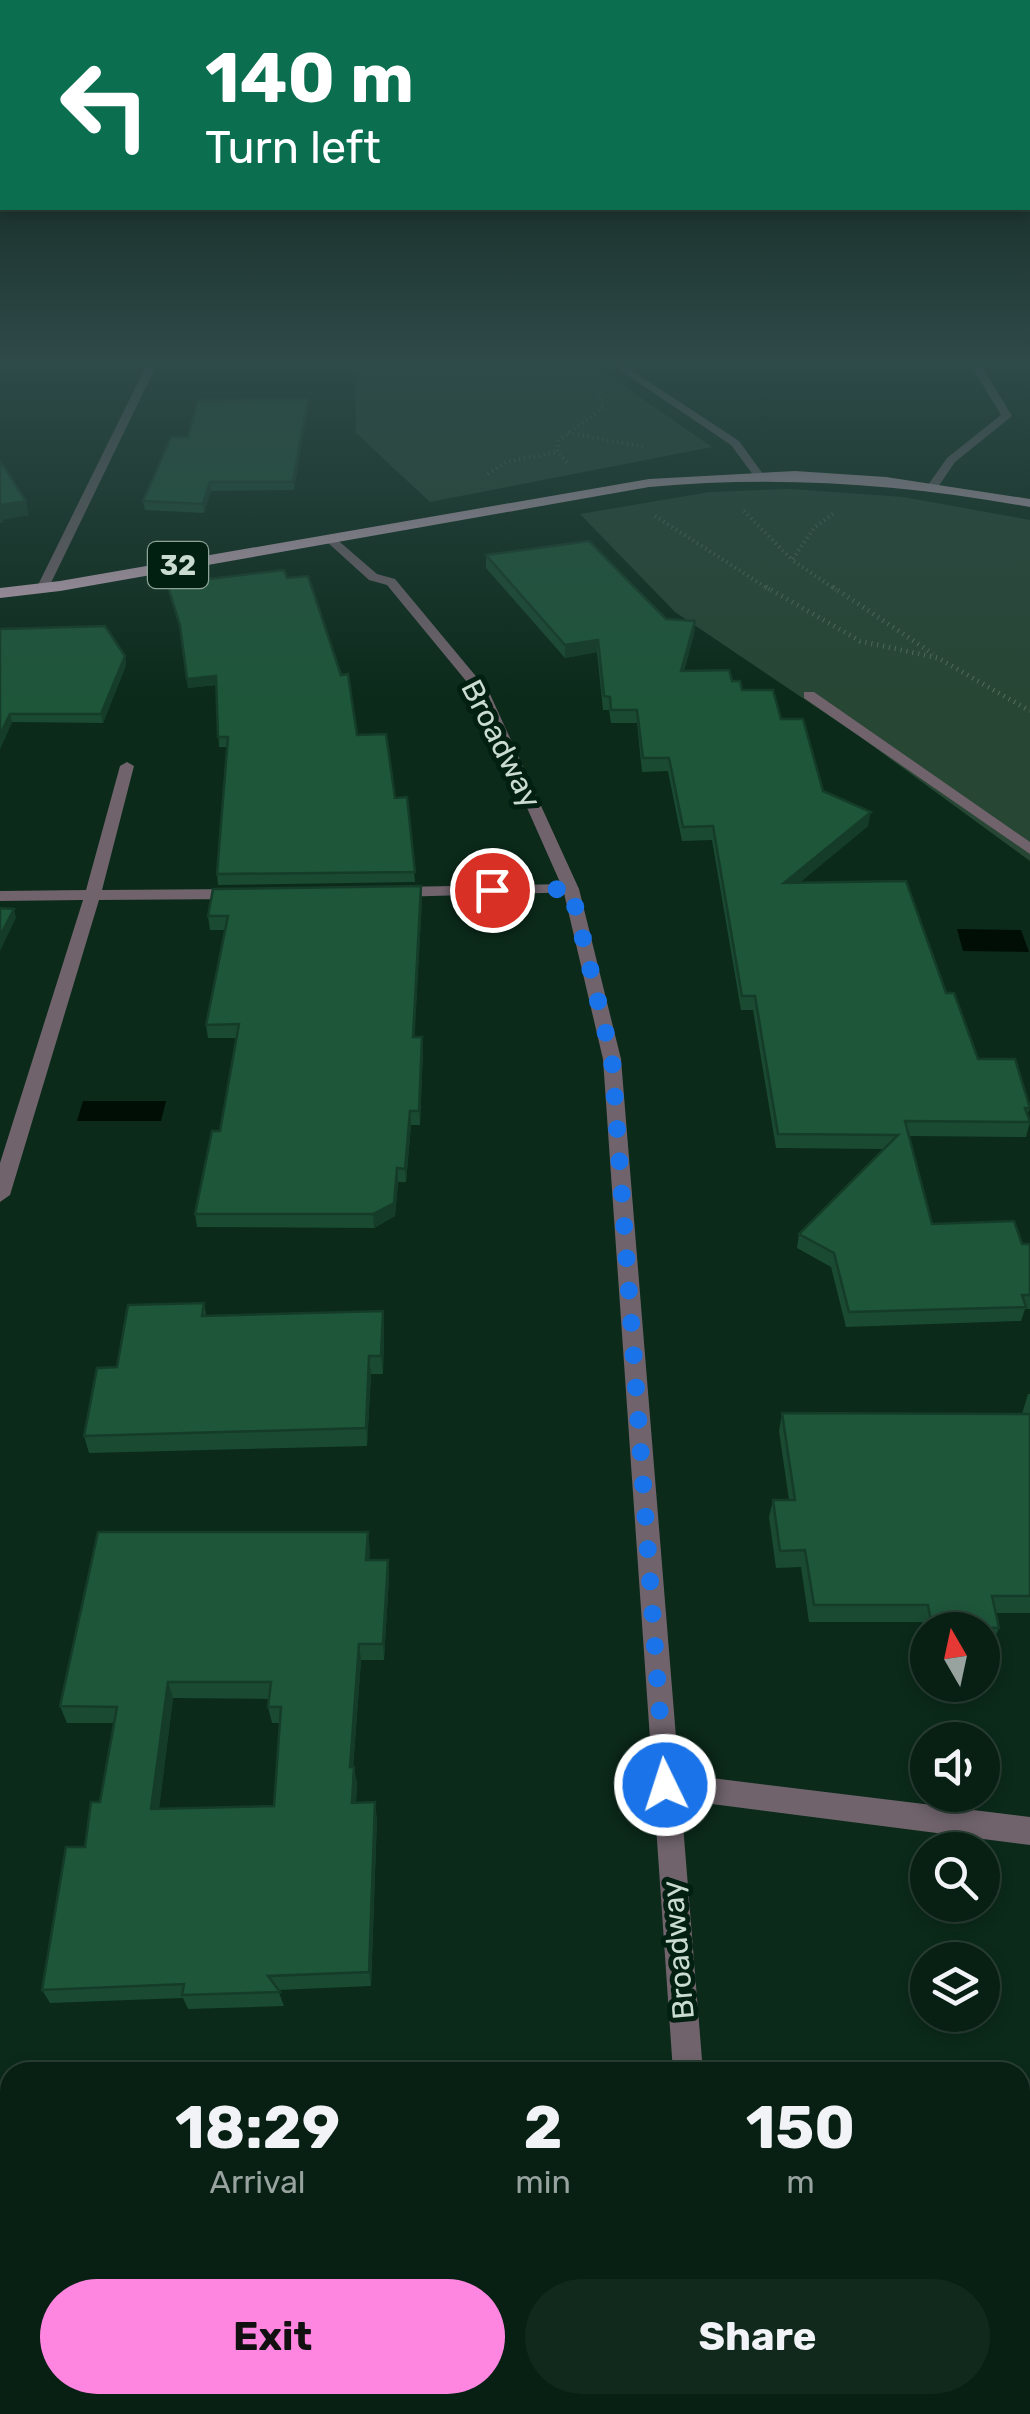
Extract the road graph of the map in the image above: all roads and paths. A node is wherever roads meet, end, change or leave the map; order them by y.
1 (99, 473) edge
2 (942, 473) edge
3 (758, 474) joint
4 (709, 476) junction
5 (890, 479) junction
6 (934, 485) junction
7 (1030, 502) edge
8 (642, 507) dead end
9 (330, 539) junction
10 (792, 560) junction
11 (42, 589) junction
12 (0, 593) edge
13 (938, 658) junction
14 (809, 695) dead end
15 (1030, 710) edge
16 (127, 766) dead end
17 (1030, 848) edge
18 (571, 889) junction
19 (372, 892) edge
20 (252, 894) edge
21 (0, 896) edge
22 (92, 897) junction
23 (0, 1194) edge
24 (665, 1785) junction
25 (1030, 1831) edge
26 (687, 2062) edge

1 - 11 street
2 - 6 street
3 - 4 main road, 32
3 - 5 main road, 32
4 - 9 main road, 32
4 - 10 path
5 - 6 main road, 32
5 - 10 path
6 - 7 main road, 32
8 - 13 path
9 - 11 main road, 32
9 - 18 street, Broadway
10 - 13 path
11 - 12 main road, 32
13 - 15 path
14 - 17 street
16 - 22 street
18 - 19 street
18 - 24 street, Broadway
20 - 22 street
21 - 22 street
22 - 23 street
24 - 25 street
24 - 26 street, Broadway

